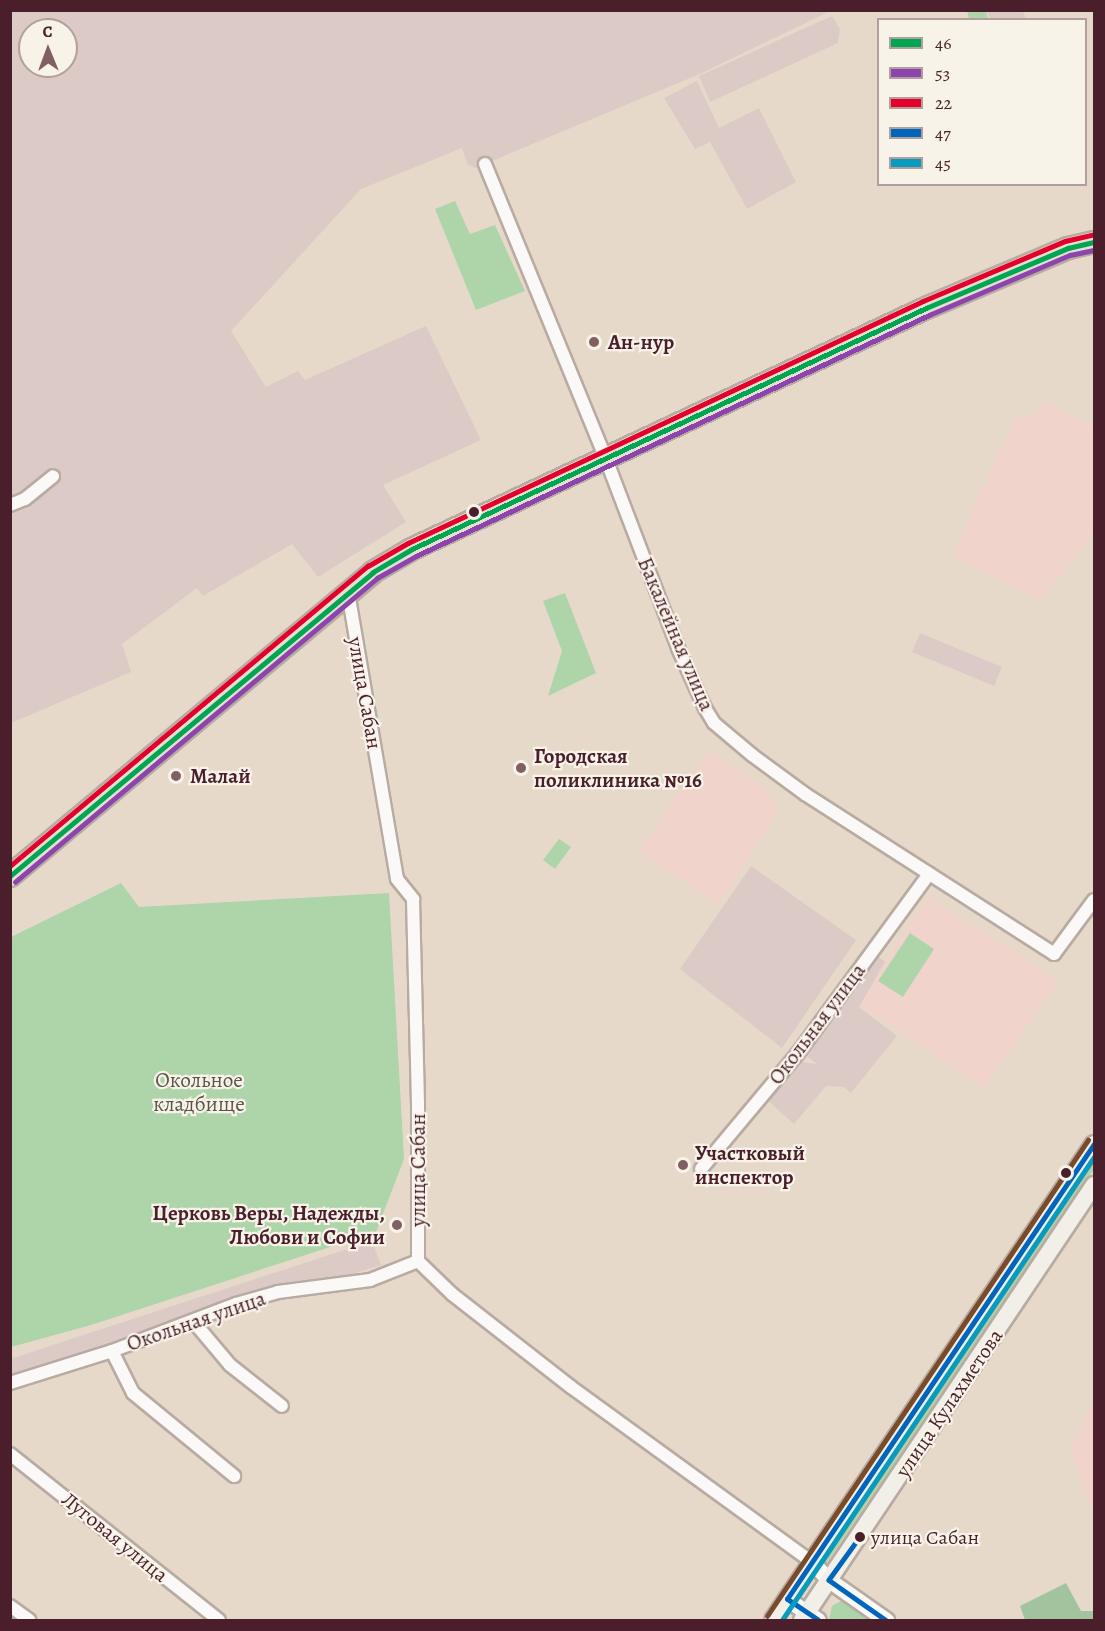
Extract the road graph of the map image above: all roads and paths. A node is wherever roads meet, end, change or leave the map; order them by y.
1 (485, 164) dead end
2 (1095, 242) edge
3 (606, 459) junction
4 (53, 476) dead end
5 (10, 505) edge
6 (348, 592) junction
7 (929, 874) junction
8 (10, 876) edge
9 (1095, 900) edge
10 (1095, 1144) edge
11 (701, 1169) dead end
12 (1095, 1185) edge
13 (418, 1261) junction
14 (193, 1321) junction
15 (111, 1351) junction
16 (10, 1383) edge
17 (282, 1406) dead end
18 (10, 1454) edge
19 (234, 1476) dead end
20 (813, 1563) junction
21 (830, 1580) junction
22 (787, 1599) junction
23 (10, 1606) edge
24 (809, 1618) edge
25 (28, 1620) edge
26 (219, 1620) edge
27 (773, 1620) edge
28 (886, 1620) edge

1 - 3 street, Бакалейная улица
2 - 3 main road
3 - 6 main road
3 - 7 street, Бакалейная улица
4 - 5 street
6 - 8 main road
6 - 13 street, улица Сабан
7 - 9 street, Бакалейная улица
7 - 11 street, Окольная улица
10 - 20 main road, улица Кулахметова
12 - 21 main road, улица Кулахметова
13 - 14 street, Окольная улица
13 - 20 street
14 - 15 street, Окольная улица
14 - 17 street
15 - 16 street, Окольная улица
15 - 19 street
18 - 26 street, Луговая улица
20 - 21 street
20 - 22 main road, улица Кулахметова
21 - 24 main road, улица Кулахметова
21 - 28 street
22 - 24 street
22 - 27 main road, улица Кулахметова
23 - 25 street

